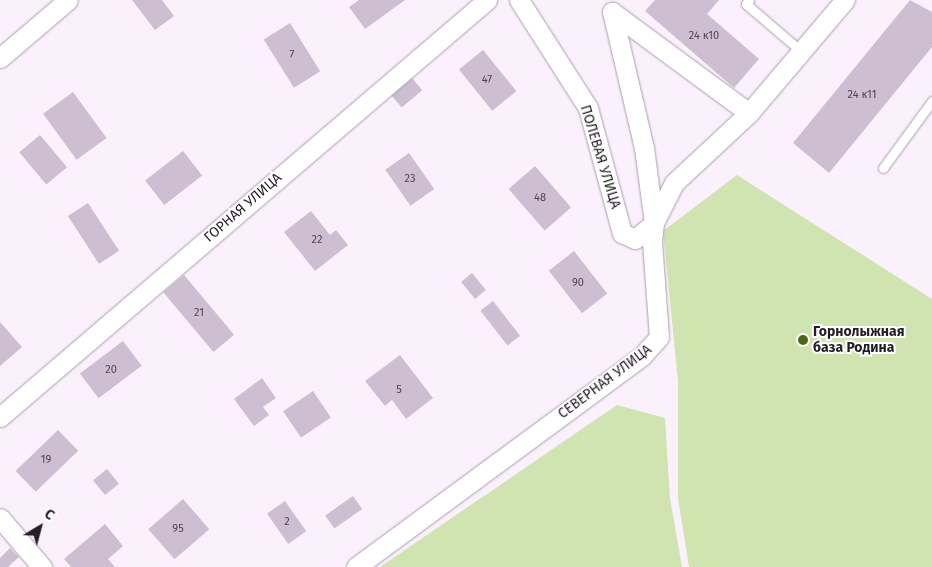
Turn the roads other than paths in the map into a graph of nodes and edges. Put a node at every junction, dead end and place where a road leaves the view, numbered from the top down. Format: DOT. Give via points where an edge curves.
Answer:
graph roads {
  1 [pos="68,0"];
  2 [pos="487,0"];
  3 [pos="518,0"];
  4 [pos="749,0"];
  5 [pos="840,2"];
  6 [pos="613,4"];
  7 [pos="803,53"];
  8 [pos="0,58"];
  9 [pos="932,101"];
  10 [pos="749,113"];
  11 [pos="882,168"];
  12 [pos="654,223"];
  13 [pos="0,417"];
  14 [pos="0,518"];
  15 [pos="42,567"];
  16 [pos="356,567"];
  1 -- 8 [label="street"];
  2 -- 13 [label="street, ГОРНАЯ УЛИЦА"];
  3 -- 12 [label="street, ПОЛЕВАЯ УЛИЦА" via="588,108 622,233 635,239"];
  4 -- 7 [label="lane" via="746,4"];
  5 -- 7 [label="street"];
  6 -- 10 [label="street"];
  6 -- 12 [label="street, СЕВЕРНАЯ УЛИЦА" via="644,148"];
  7 -- 10 [label="street"];
  9 -- 11 [label="lane"];
  10 -- 12 [label="street" via="674,183"];
  12 -- 16 [label="street, СЕВЕРНАЯ УЛИЦА" via="652,241 661,327 655,346"];
  14 -- 15 [label="street"];
}
